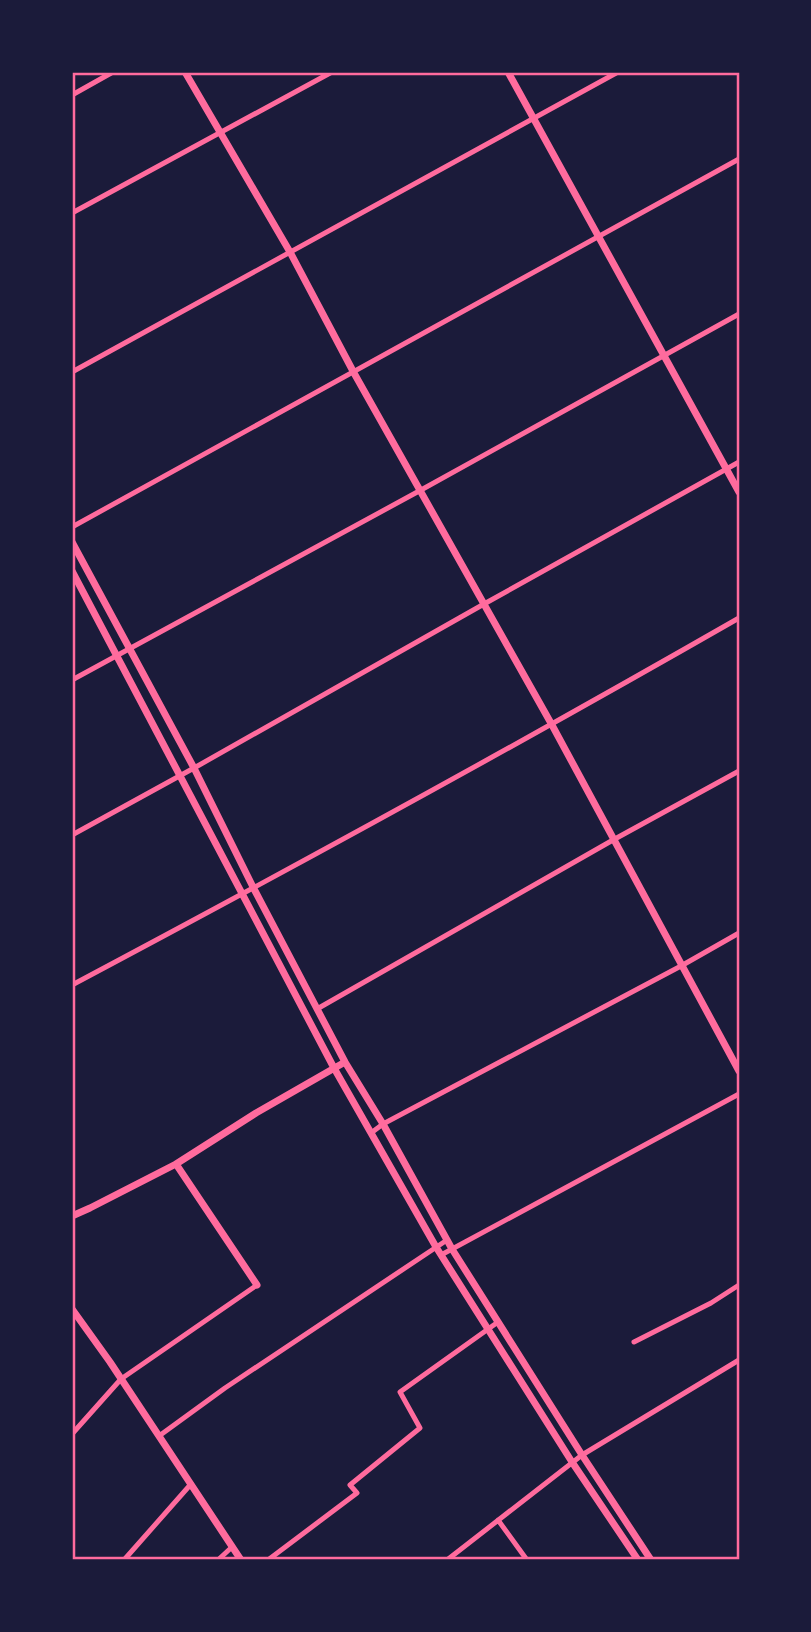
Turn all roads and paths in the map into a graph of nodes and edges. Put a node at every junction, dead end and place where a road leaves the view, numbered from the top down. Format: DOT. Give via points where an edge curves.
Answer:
graph roads {
  1 [pos="113,72"];
  2 [pos="184,72"];
  3 [pos="332,72"];
  4 [pos="508,72"];
  5 [pos="618,72"];
  6 [pos="72,94"];
  7 [pos="533,118"];
  8 [pos="220,132"];
  9 [pos="739,159"];
  10 [pos="72,213"];
  11 [pos="598,237"];
  12 [pos="290,252"];
  13 [pos="739,314"];
  14 [pos="664,355"];
  15 [pos="72,372"];
  16 [pos="354,373"];
  17 [pos="739,462"];
  18 [pos="726,469"];
  19 [pos="421,490"];
  20 [pos="739,492"];
  21 [pos="72,527"];
  22 [pos="72,542"];
  23 [pos="72,571"];
  24 [pos="484,604"];
  25 [pos="739,618"];
  26 [pos="130,649"];
  27 [pos="117,656"];
  28 [pos="72,680"];
  29 [pos="552,725"];
  30 [pos="194,768"];
  31 [pos="739,771"];
  32 [pos="180,776"];
  33 [pos="72,835"];
  34 [pos="613,840"];
  35 [pos="254,889"];
  36 [pos="242,895"];
  37 [pos="739,933"];
  38 [pos="681,966"];
  39 [pos="72,985"];
  40 [pos="317,1009"];
  41 [pos="345,1062"];
  42 [pos="334,1069"];
  43 [pos="739,1070"];
  44 [pos="739,1094"];
  45 [pos="383,1124"];
  46 [pos="371,1133"];
  47 [pos="176,1164"];
  48 [pos="72,1216"];
  49 [pos="447,1240"];
  50 [pos="436,1247"];
  51 [pos="452,1249"];
  52 [pos="441,1255"];
  53 [pos="257,1285"];
  54 [pos="739,1285"];
  55 [pos="72,1309"];
  56 [pos="498,1322"];
  57 [pos="488,1329"];
  58 [pos="634,1342"];
  59 [pos="739,1360"];
  60 [pos="121,1379"];
  61 [pos="72,1434"];
  62 [pos="159,1436"];
  63 [pos="582,1455"];
  64 [pos="572,1462"];
  65 [pos="191,1484"];
  66 [pos="498,1520"];
  67 [pos="232,1547"];
  68 [pos="124,1560"];
  69 [pos="218,1560"];
  70 [pos="241,1560"];
  71 [pos="268,1560"];
  72 [pos="447,1560"];
  73 [pos="527,1560"];
  74 [pos="638,1560"];
  75 [pos="651,1560"];
  1 -- 6 [label="lane"];
  2 -- 8 [label="street"];
  3 -- 8 [label="lane"];
  4 -- 7 [label="street"];
  5 -- 7 [label="lane"];
  7 -- 11 [label="street"];
  7 -- 12 [label="lane"];
  8 -- 10 [label="lane"];
  8 -- 12 [label="street"];
  9 -- 11 [label="lane"];
  11 -- 14 [label="street"];
  11 -- 16 [label="lane"];
  12 -- 15 [label="lane"];
  12 -- 16 [label="street"];
  13 -- 14 [label="lane"];
  14 -- 18 [label="street"];
  14 -- 19 [label="lane"];
  16 -- 19 [label="street"];
  16 -- 21 [label="lane"];
  17 -- 18 [label="lane"];
  18 -- 20 [label="street"];
  18 -- 24 [label="lane"];
  19 -- 24 [label="street"];
  19 -- 26 [label="lane"];
  22 -- 26 [label="street"];
  23 -- 27 [label="street"];
  24 -- 29 [label="street"];
  24 -- 30 [label="lane"];
  25 -- 29 [label="lane"];
  26 -- 27 [label="lane"];
  26 -- 30 [label="street"];
  27 -- 28 [label="lane"];
  27 -- 32 [label="street"];
  29 -- 34 [label="street"];
  29 -- 35 [label="lane"];
  30 -- 32 [label="lane"];
  30 -- 35 [label="street"];
  31 -- 34 [label="lane"];
  32 -- 33 [label="lane"];
  32 -- 36 [label="street"];
  34 -- 38 [label="street"];
  34 -- 40 [label="lane"];
  35 -- 36 [label="lane"];
  35 -- 40 [label="street"];
  36 -- 39 [label="lane"];
  36 -- 42 [label="street"];
  37 -- 38 [label="lane"];
  38 -- 43 [label="street"];
  38 -- 45 [label="lane"];
  40 -- 41 [label="street"];
  41 -- 42 [label="street"];
  41 -- 45 [label="street"];
  42 -- 46 [label="street"];
  42 -- 47 [label="street"];
  44 -- 51 [label="lane"];
  45 -- 46 [label="lane"];
  45 -- 49 [label="street"];
  46 -- 50 [label="street"];
  47 -- 48 [label="street"];
  47 -- 53 [label="street"];
  49 -- 50 [label="lane"];
  49 -- 51 [label="street"];
  50 -- 52 [label="street"];
  50 -- 62 [label="lane"];
  51 -- 52 [label="lane"];
  51 -- 56 [label="street"];
  52 -- 57 [label="street"];
  53 -- 60 [label="lane"];
  54 -- 58 [label="lane"];
  55 -- 60 [label="street"];
  56 -- 57 [label="lane"];
  56 -- 63 [label="street"];
  57 -- 64 [label="street"];
  57 -- 71 [label="lane" via="400,1392 420,1428 350,1485 357,1493"];
  59 -- 63 [label="lane"];
  60 -- 61 [label="lane"];
  60 -- 62 [label="street"];
  62 -- 65 [label="street"];
  63 -- 64 [label="lane"];
  63 -- 75 [label="street"];
  64 -- 66 [label="lane"];
  64 -- 74 [label="street"];
  65 -- 67 [label="street"];
  65 -- 68 [label="lane"];
  66 -- 72 [label="lane"];
  66 -- 73 [label="lane"];
  67 -- 69 [label="lane"];
  67 -- 70 [label="street"];
}
